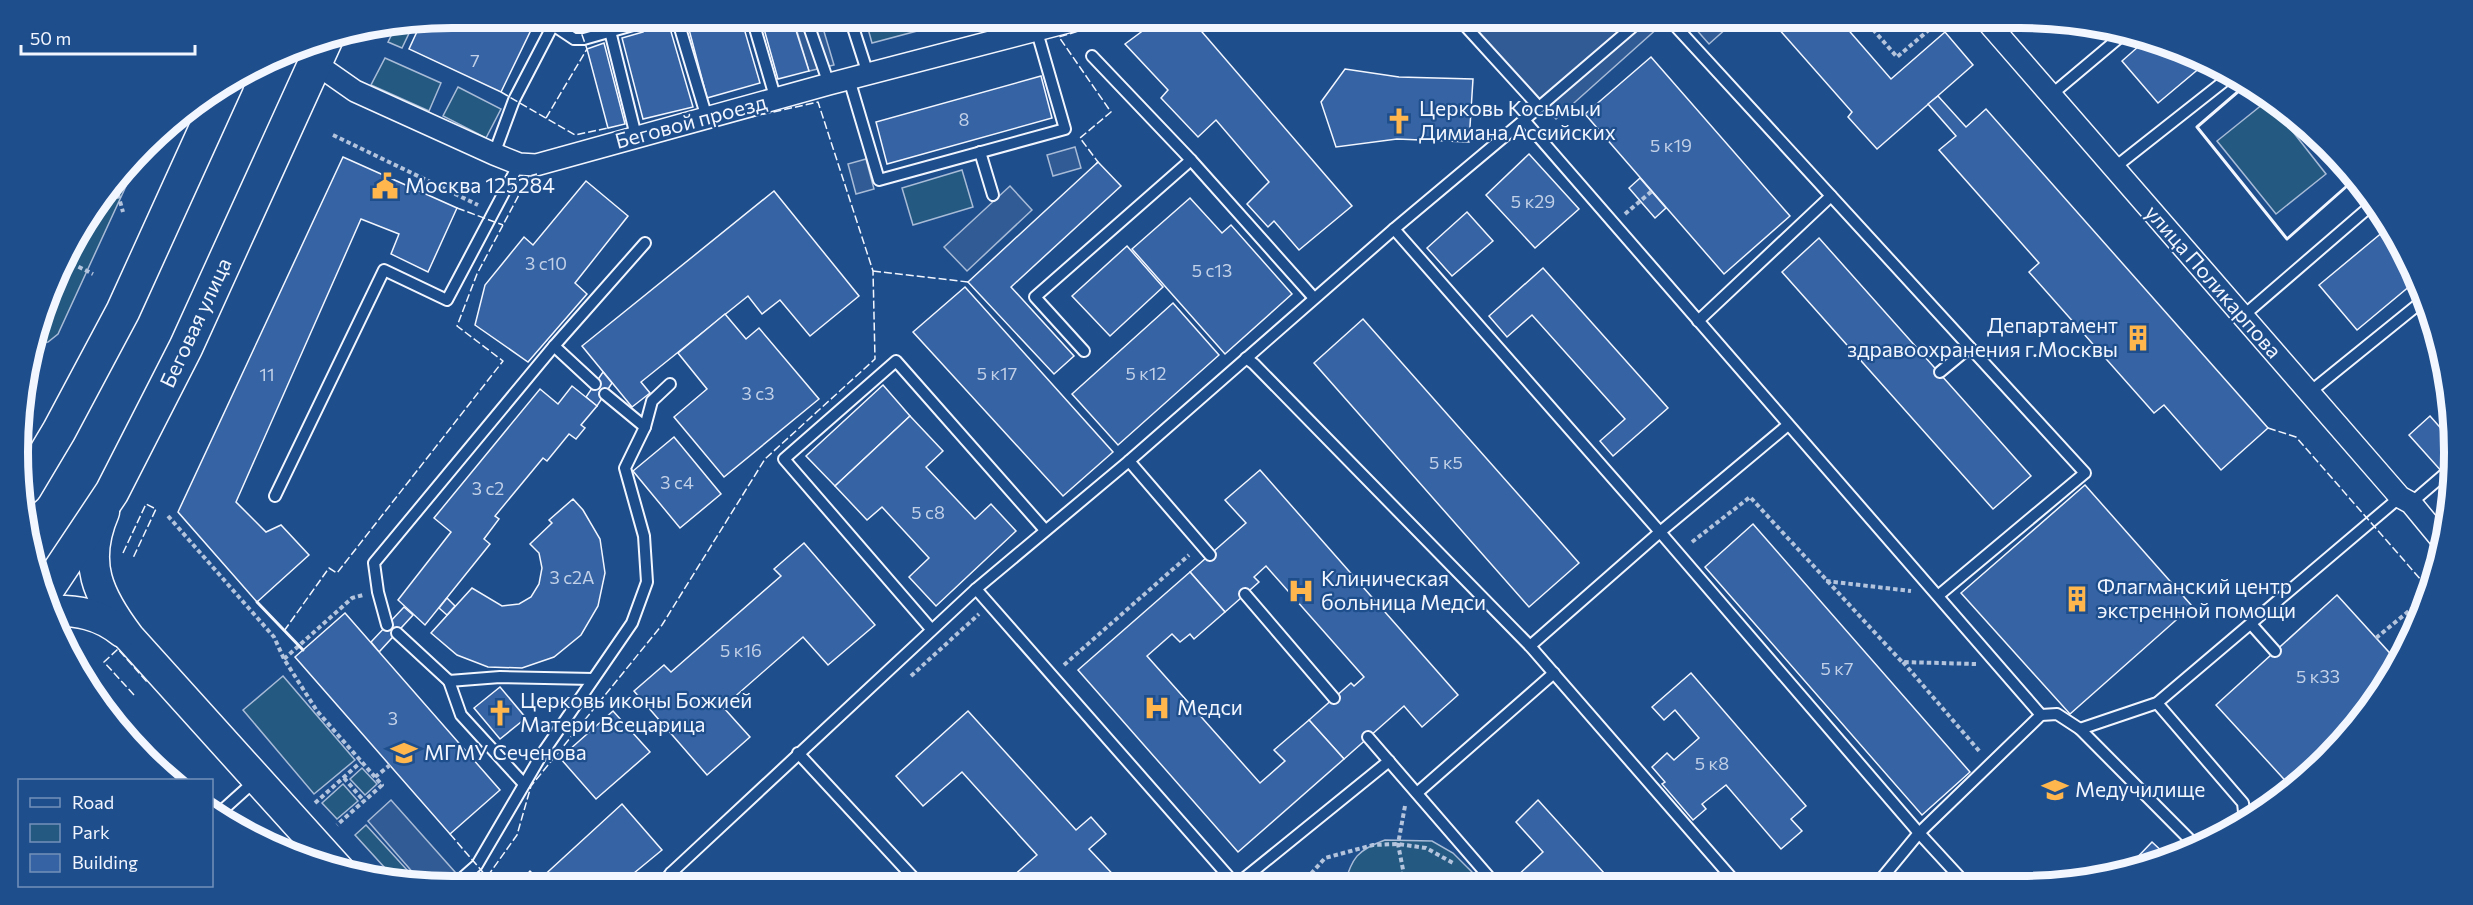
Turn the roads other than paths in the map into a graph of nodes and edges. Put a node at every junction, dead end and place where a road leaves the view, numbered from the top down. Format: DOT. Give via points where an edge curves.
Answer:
graph roads {
  1 [pos="551,28"];
  2 [pos="558,28"];
  3 [pos="622,28"];
  4 [pos="680,28"];
  5 [pos="755,28"];
  6 [pos="814,28"];
  7 [pos="850,28"];
  8 [pos="1026,28"];
  9 [pos="1037,28"];
  10 [pos="1467,28"];
  11 [pos="1631,28"];
  12 [pos="1677,28"];
  13 [pos="1993,28"];
  14 [pos="610,31"];
  15 [pos="2116,40"];
  16 [pos="321,51"];
  17 [pos="1092,57"];
  18 [pos="849,79"];
  19 [pos="2224,81"];
  20 [pos="2051,95"];
  21 [pos="220,98"];
  22 [pos="776,99"];
  23 [pos="1539,107"];
  24 [pos="707,118"];
  25 [pos="1524,120"];
  26 [pos="636,136"];
  27 [pos="980,152"];
  28 [pos="494,154"];
  29 [pos="1191,160"];
  30 [pos="527,164"];
  31 [pos="2114,168"];
  32 [pos="993,195"];
  33 [pos="1831,196"];
  34 [pos="2367,209"];
  35 [pos="1394,229"];
  36 [pos="645,243"];
  37 [pos="1314,298"];
  38 [pos="2418,305"];
  39 [pos="2243,316"];
  40 [pos="1698,321"];
  41 [pos="554,346"];
  42 [pos="1969,348"];
  43 [pos="1084,351"];
  44 [pos="1246,358"];
  45 [pos="1940,372"];
  46 [pos="595,384"];
  47 [pos="670,384"];
  48 [pos="2310,392"];
  49 [pos="605,394"];
  50 [pos="1788,425"];
  51 [pos="645,427"];
  52 [pos="1129,461"];
  53 [pos="2444,473"];
  54 [pos="29,481"];
  55 [pos="112,492"];
  56 [pos="275,496"];
  57 [pos="2405,500"];
  58 [pos="1664,529"];
  59 [pos="1045,530"];
  60 [pos="2436,534"];
  61 [pos="1210,555"];
  62 [pos="50,585"];
  63 [pos="976,589"];
  64 [pos="1245,594"];
  65 [pos="1939,595"];
  66 [pos="59,610"];
  67 [pos="2251,624"];
  68 [pos="387,625"];
  69 [pos="931,629"];
  70 [pos="397,633"];
  71 [pos="129,637"];
  72 [pos="1530,646"];
  73 [pos="2275,651"];
  74 [pos="1554,673"];
  75 [pos="593,679"];
  76 [pos="449,681"];
  77 [pos="1334,698"];
  78 [pos="2157,703"];
  79 [pos="2041,715"];
  80 [pos="2080,729"];
  81 [pos="1368,737"];
  82 [pos="798,753"];
  83 [pos="1389,761"];
  84 [pos="257,779"];
  85 [pos="524,784"];
  86 [pos="1417,793"];
  87 [pos="224,810"];
  88 [pos="2244,812"];
  89 [pos="1919,834"];
  90 [pos="2191,841"];
  91 [pos="328,858"];
  92 [pos="671,873"];
  93 [pos="464,876"];
  94 [pos="668,876"];
  95 [pos="674,876"];
  96 [pos="912,876"];
  97 [pos="1228,876"];
  98 [pos="1247,876"];
  99 [pos="1488,876"];
  100 [pos="1730,876"];
  101 [pos="1883,876"];
  102 [pos="1958,876"];
  1 -- 28 [label="lane" via="514,100"];
  2 -- 14 [label="lane" via="574,39"];
  3 -- 14 [label="lane"];
  4 -- 24 [label="lane"];
  5 -- 22 [label="lane"];
  6 -- 18 [label="lane"];
  7 -- 18 [label="lane"];
  8 -- 18 [label="street, Беговой проезд"];
  9 -- 27 [label="lane" via="1065,129"];
  10 -- 23 [label="lane"];
  11 -- 23 [label="lane"];
  12 -- 33 [label="lane"];
  13 -- 20 [label="street, улица Поликарпова"];
  14 -- 26 [label="lane"];
  15 -- 20 [label="lane"];
  16 -- 28 [label="street" via="355,91"];
  16 -- 55 [label="main road, Беговая улица" via="186,347"];
  17 -- 29 [label="lane"];
  18 -- 22 [label="street, Беговой проезд"];
  18 -- 27 [label="lane" via="879,180"];
  19 -- 31 [label="lane"];
  20 -- 31 [label="street, улица Поликарпова"];
  21 -- 54 [label="main road" via="123,311"];
  22 -- 24 [label="street, Беговой проезд"];
  23 -- 25 [label="lane"];
  24 -- 26 [label="street, Беговой проезд"];
  25 -- 35 [label="lane"];
  25 -- 40 [label="lane"];
  26 -- 30 [label="street, Беговой проезд"];
  27 -- 32 [label="lane"];
  28 -- 30 [label="street"];
  29 -- 37 [label="lane"];
  29 -- 43 [label="lane" via="1035,297"];
  30 -- 56 [label="lane" via="447,300 384,270"];
  31 -- 39 [label="street, улица Поликарпова"];
  33 -- 40 [label="lane"];
  33 -- 42 [label="lane"];
  34 -- 39 [label="lane"];
  35 -- 37 [label="lane"];
  35 -- 58 [label="lane"];
  36 -- 41 [label="lane"];
  37 -- 44 [label="lane"];
  38 -- 48 [label="lane"];
  39 -- 48 [label="street, улица Поликарпова"];
  40 -- 50 [label="lane"];
  41 -- 46 [label="lane"];
  41 -- 68 [label="lane" via="374,563"];
  42 -- 45 [label="lane"];
  42 -- 65 [label="lane" via="2085,473"];
  44 -- 52 [label="lane"];
  44 -- 72 [label="lane"];
  47 -- 51 [label="lane" via="652,401"];
  48 -- 57 [label="street, улица Поликарпова"];
  49 -- 51 [label="lane"];
  50 -- 58 [label="lane"];
  50 -- 65 [label="lane"];
  51 -- 75 [label="lane" via="625,468 644,536 647,582 632,623"];
  52 -- 59 [label="lane"];
  52 -- 61 [label="lane"];
  53 -- 57 [label="lane"];
  55 -- 62 [label="main road, Беговая улица"];
  55 -- 71 [label="street" via="98,526 94,566 109,610"];
  57 -- 60 [label="street, улица Поликарпова"];
  57 -- 67 [label="lane"];
  58 -- 72 [label="lane"];
  58 -- 89 [label="lane"];
  59 -- 63 [label="lane"];
  59 -- 69 [label="lane" via="896,361 784,459"];
  63 -- 69 [label="lane"];
  63 -- 97 [label="lane"];
  64 -- 77 [label="lane"];
  65 -- 79 [label="lane"];
  66 -- 71 [label="street" via="91,614 112,623"];
  67 -- 73 [label="lane"];
  67 -- 78 [label="lane"];
  69 -- 82 [label="lane"];
  70 -- 76 [label="lane"];
  71 -- 84 [label="street"];
  72 -- 74 [label="lane"];
  74 -- 86 [label="lane"];
  74 -- 100 [label="lane"];
  75 -- 76 [label="lane" via="500,677"];
  75 -- 85 [label="lane"];
  76 -- 85 [label="lane" via="461,715"];
  78 -- 80 [label="lane"];
  78 -- 88 [label="lane" via="2243,803"];
  79 -- 80 [label="lane" via="2057,714"];
  79 -- 89 [label="lane"];
  80 -- 90 [label="lane"];
  81 -- 83 [label="lane"];
  82 -- 92 [label="lane"];
  82 -- 96 [label="lane"];
  83 -- 86 [label="lane"];
  83 -- 98 [label="lane"];
  84 -- 87 [label="lane"];
  84 -- 91 [label="street"];
  85 -- 93 [label="lane" via="477,865"];
  86 -- 99 [label="lane"];
  89 -- 101 [label="lane"];
  89 -- 102 [label="lane"];
  92 -- 94 [label="lane"];
  92 -- 95 [label="lane"];
}
